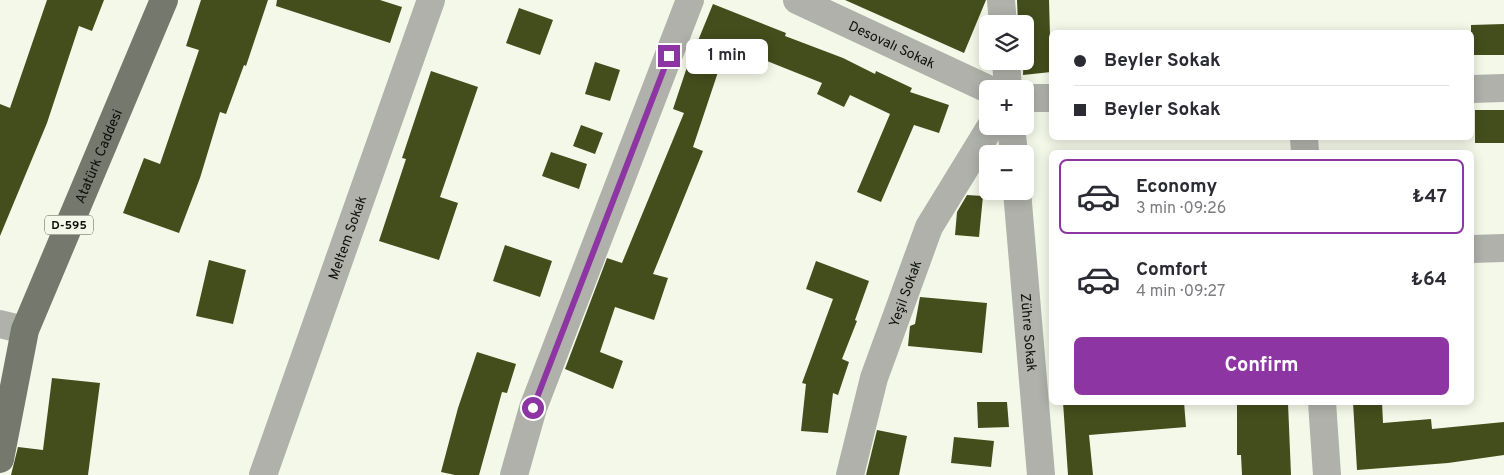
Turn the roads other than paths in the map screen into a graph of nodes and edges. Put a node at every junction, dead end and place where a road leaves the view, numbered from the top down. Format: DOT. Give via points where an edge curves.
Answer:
graph roads {
  1 [pos="164,0"];
  2 [pos="431,0"];
  3 [pos="690,0"];
  4 [pos="797,0"];
  5 [pos="1001,0"];
  6 [pos="1002,15"];
  7 [pos="979,85"];
  8 [pos="1504,88"];
  9 [pos="1474,89"];
  10 [pos="1034,98"];
  11 [pos="1049,98"];
  12 [pos="986,135"];
  13 [pos="1018,200"];
  14 [pos="1504,248"];
  15 [pos="1474,249"];
  16 [pos="12,327"];
  17 [pos="1322,405"];
  18 [pos="0,459"];
  19 [pos="263,475"];
  20 [pos="514,475"];
  21 [pos="850,475"];
  22 [pos="1041,475"];
  23 [pos="1326,475"];
  1 -- 16 [label="main road, Atatürk Caddesi / D-595"];
  2 -- 19 [label="street, Meltem Sokak"];
  3 -- 20 [label="street" via="533,408"];
  4 -- 7 [label="street, Desovalı Sokak"];
  5 -- 6 [label="street"];
  8 -- 9 [label="street"];
  10 -- 11 [label="street"];
  12 -- 21 [label="street, Yeşil Sokak" via="929,227 874,378"];
  13 -- 22 [label="street, Zühre Sokak"];
  14 -- 15 [label="street"];
  16 -- 18 [label="main road, Atatürk Caddesi / D-595"];
  17 -- 23 [label="street"];
}
